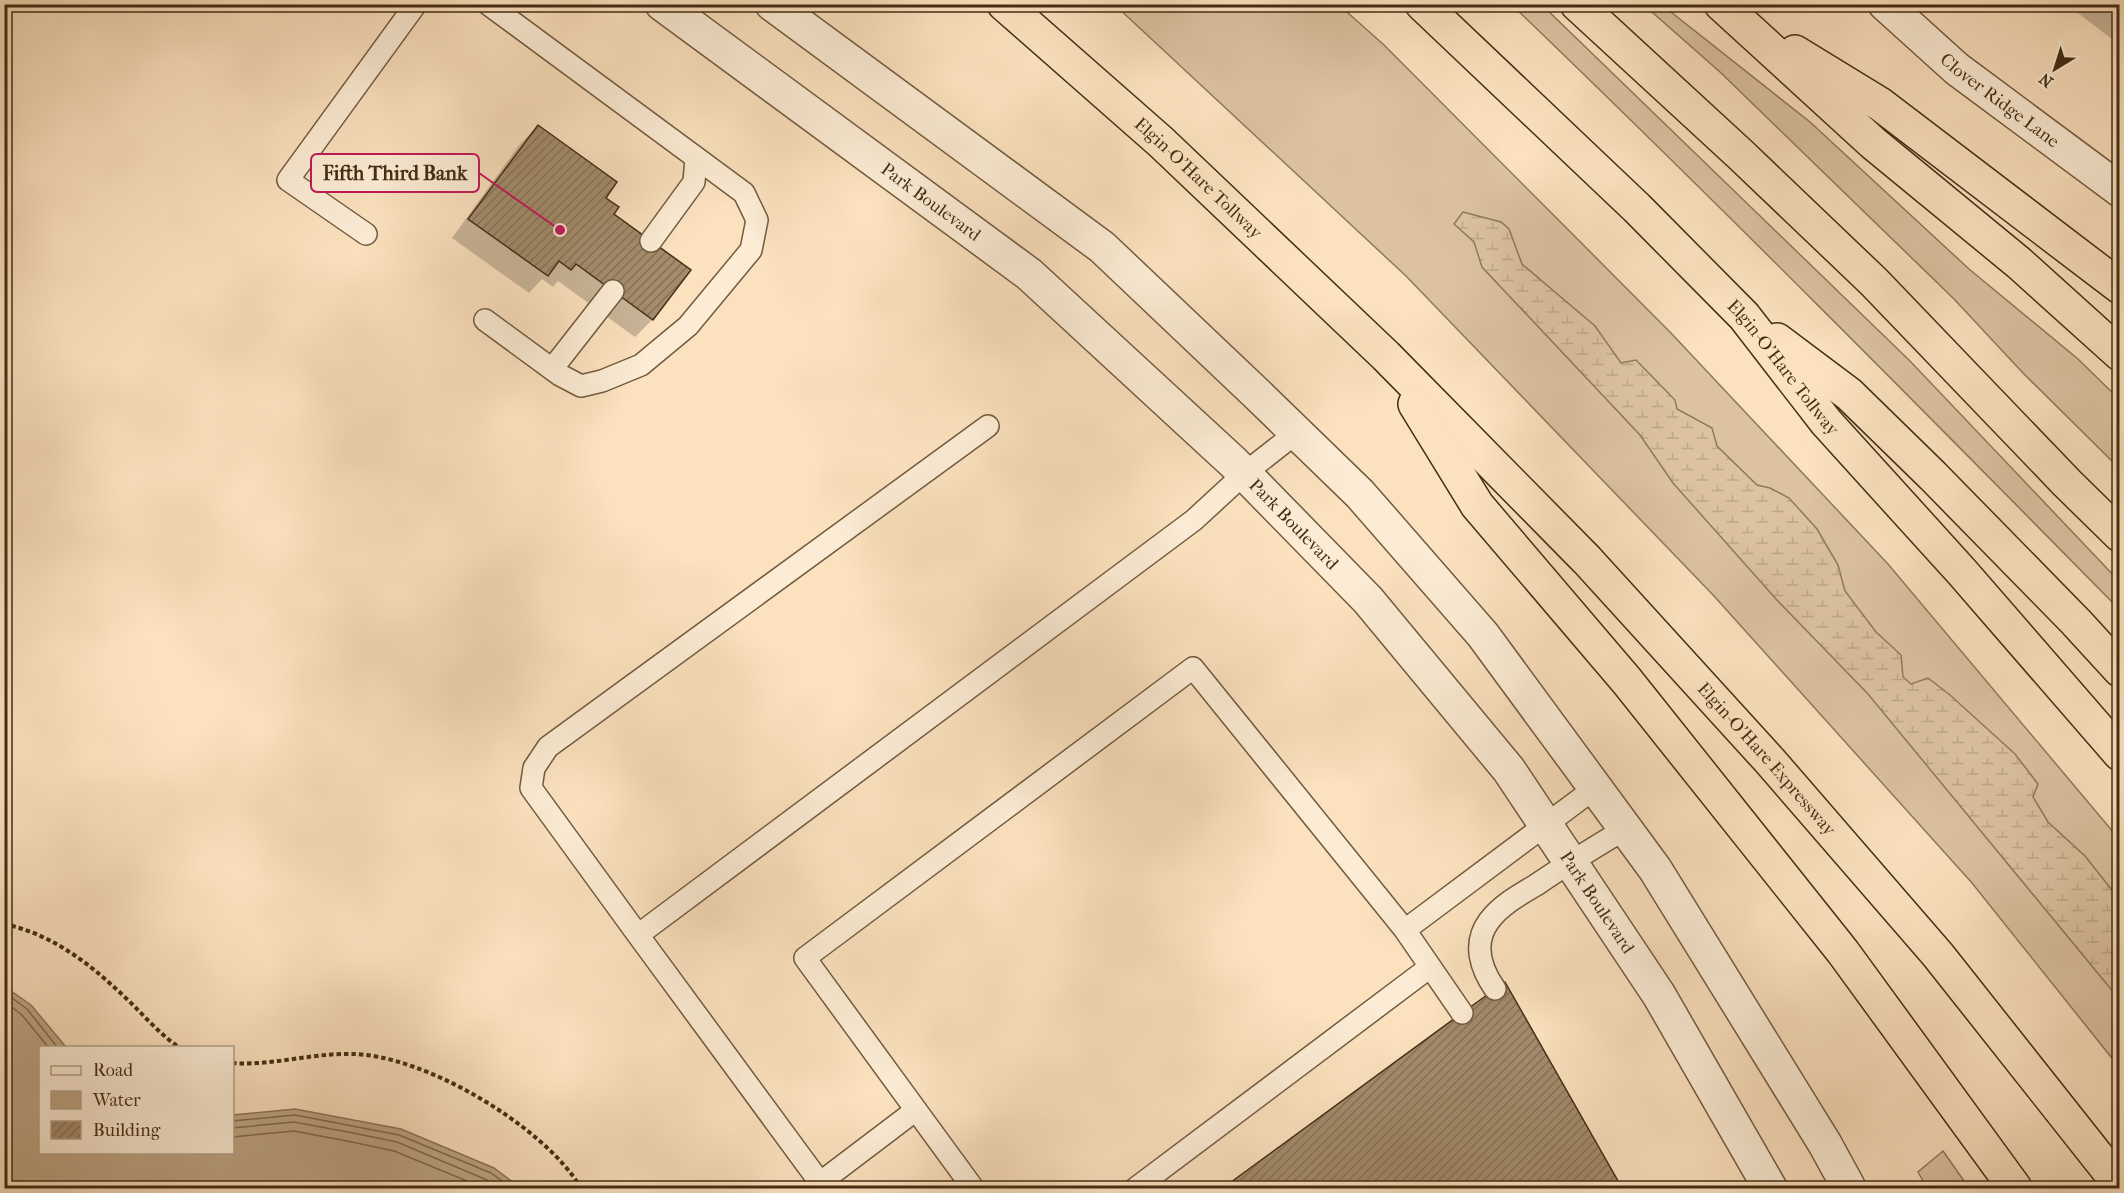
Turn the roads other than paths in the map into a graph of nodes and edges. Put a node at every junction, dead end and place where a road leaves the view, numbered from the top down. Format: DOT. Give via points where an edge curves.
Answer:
graph roads {
  1 [pos="416,4"];
  2 [pos="488,4"];
  3 [pos="662,4"];
  4 [pos="772,4"];
  5 [pos="1004,4"];
  6 [pos="1422,4"];
  7 [pos="1577,4"];
  8 [pos="1885,4"];
  9 [pos="1728,10"];
  10 [pos="696,158"];
  11 [pos="2120,190"];
  12 [pos="366,234"];
  13 [pos="651,241"];
  14 [pos="2120,286"];
  15 [pos="613,291"];
  16 [pos="1744,316"];
  17 [pos="485,320"];
  18 [pos="2120,354"];
  19 [pos="1386,356"];
  20 [pos="552,369"];
  21 [pos="988,426"];
  22 [pos="1296,433"];
  23 [pos="1245,473"];
  24 [pos="2120,535"];
  25 [pos="2120,669"];
  26 [pos="2120,754"];
  27 [pos="1595,788"];
  28 [pos="1546,826"];
  29 [pos="1625,829"];
  30 [pos="1570,861"];
  31 [pos="1404,930"];
  32 [pos="638,935"];
  33 [pos="1430,967"];
  34 [pos="1495,989"];
  35 [pos="1462,1013"];
  36 [pos="916,1110"];
  37 [pos="2120,1185"];
  38 [pos="819,1187"];
  39 [pos="973,1188"];
  40 [pos="1136,1188"];
  41 [pos="1770,1188"];
  42 [pos="1849,1188"];
  43 [pos="2015,1188"];
  1 -- 12 [label="lane" via="288,180"];
  2 -- 10 [label="lane"];
  3 -- 23 [label="street, Park Boulevard" via="1029,274"];
  4 -- 22 [label="street" via="1102,247"];
  5 -- 19 [label="highway, Elgin-O'Hare Tollway" via="1161,142"];
  6 -- 16 [label="highway, Elgin-O'Hare Tollway" via="1637,208"];
  7 -- 24 [label="highway" via="1874,282"];
  8 -- 11 [label="street, Clover Ridge Lane" via="1957,69"];
  9 -- 14 [label="highway" via="1880,104"];
  9 -- 18 [label="highway" via="1874,143 2019,263"];
  10 -- 13 [label="lane" via="694,182"];
  10 -- 20 [label="lane" via="744,193 757,220 751,250 688,326 641,365 581,386"];
  15 -- 20 [label="lane"];
  16 -- 25 [label="highway" via="1849,394"];
  16 -- 26 [label="highway, Elgin-O'Hare Tollway" via="1826,422"];
  17 -- 20 [label="lane"];
  19 -- 37 [label="highway, Elgin-O'Hare Expressway" via="1587,560 1762,752 1938,955"];
  19 -- 43 [label="highway" via="1477,505 1627,681 1843,952"];
  21 -- 32 [label="lane" via="548,747 534,768 531,788"];
  22 -- 23 [label="lane"];
  22 -- 27 [label="street" via="1360,494 1483,635"];
  23 -- 28 [label="street, Park Boulevard" via="1368,600 1509,770"];
  23 -- 32 [label="lane" via="1194,520"];
  27 -- 28 [label="lane"];
  27 -- 29 [label="street"];
  28 -- 30 [label="street, Park Boulevard"];
  28 -- 31 [label="lane"];
  29 -- 30 [label="lane"];
  29 -- 42 [label="street" via="1655,869"];
  30 -- 34 [label="lane" via="1503,907 1488,923 1480,959"];
  30 -- 41 [label="street, Park Boulevard" via="1659,995"];
  31 -- 33 [label="lane"];
  31 -- 36 [label="lane" via="1192,669 805,958"];
  32 -- 38 [label="lane"];
  33 -- 35 [label="lane"];
  33 -- 40 [label="lane"];
  36 -- 38 [label="lane"];
  36 -- 39 [label="lane"];
}
